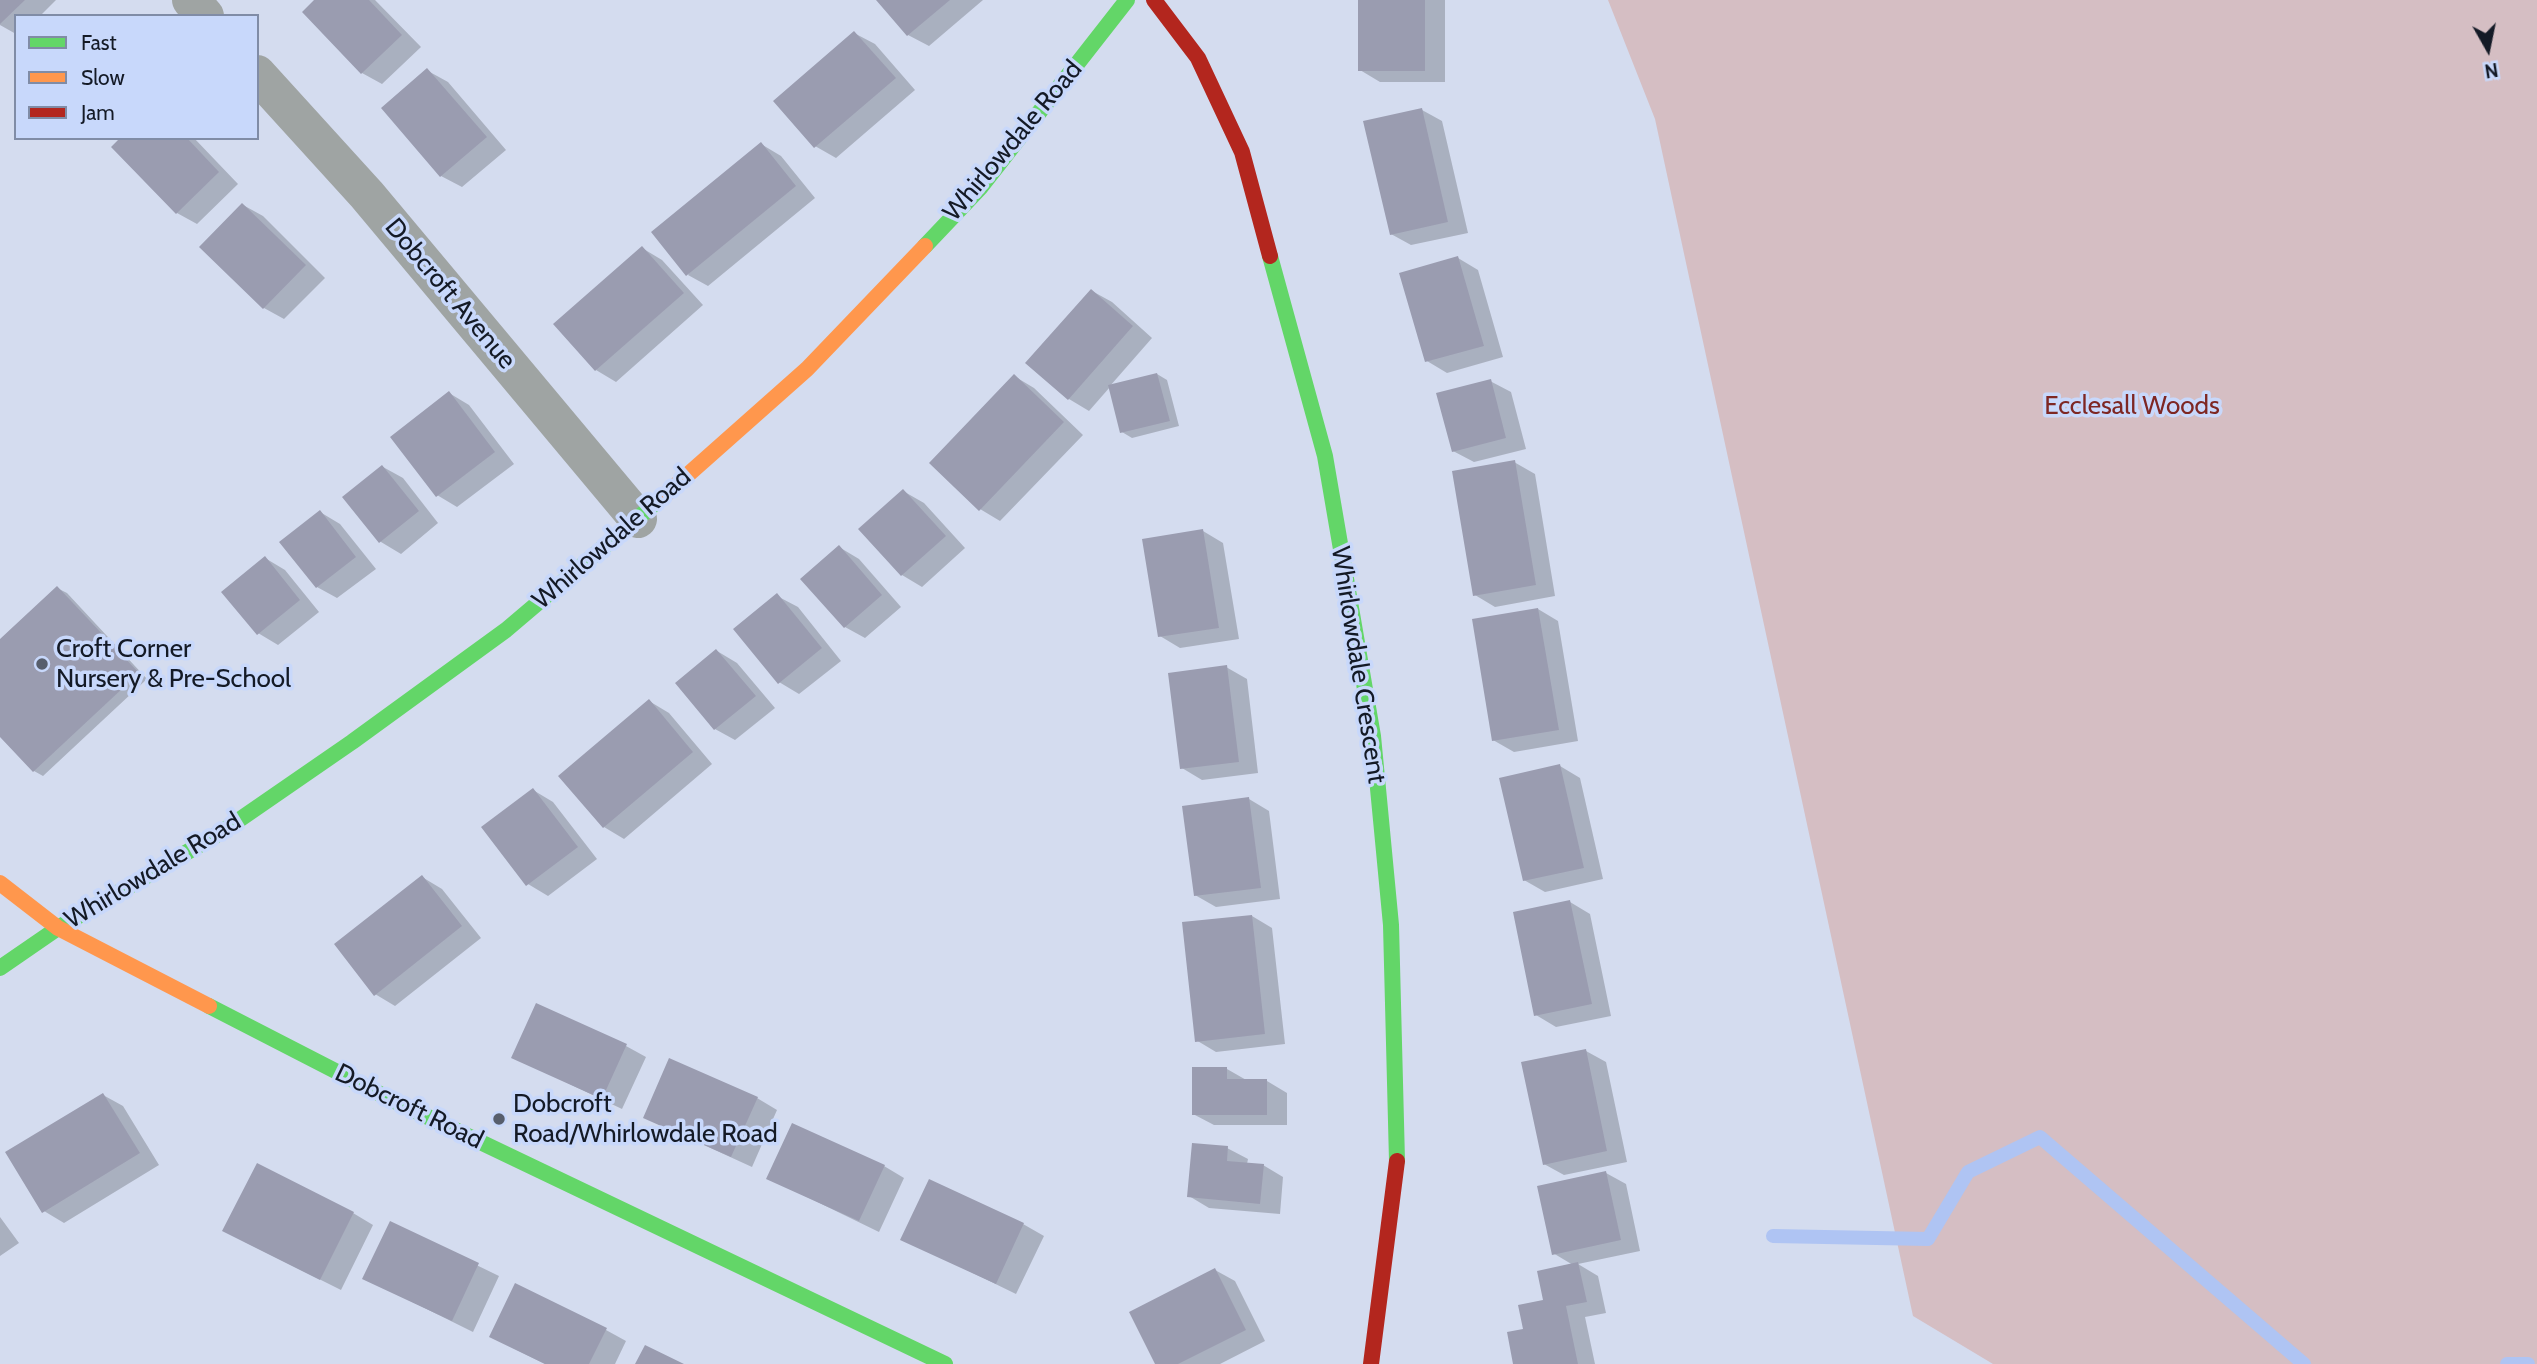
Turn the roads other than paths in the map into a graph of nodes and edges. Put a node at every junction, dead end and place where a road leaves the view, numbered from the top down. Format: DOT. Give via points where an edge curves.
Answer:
graph roads {
  1 [pos="191,0"];
  2 [pos="1127,0"];
  3 [pos="1154,0"];
  4 [pos="203,14"];
  5 [pos="259,76"];
  6 [pos="638,519"];
  7 [pos="0,883"];
  8 [pos="58,928"];
  9 [pos="0,968"];
  10 [pos="945,1364"];
  11 [pos="1371,1364"];
  1 -- 4 [label="street"];
  2 -- 6 [label="street, Whirlowdale Road" via="980,188 807,369"];
  3 -- 11 [label="street, Whirlowdale Crescent" via="1198,58 1242,152 1325,456 1373,736 1391,925 1397,1163"];
  5 -- 6 [label="street, Dobcroft Avenue" via="367,195"];
  6 -- 8 [label="street, Whirlowdale Road" via="506,630 352,742 223,831"];
  7 -- 8 [label="street, Dobcroft Road"];
  8 -- 9 [label="street, Whirlowdale Road"];
  8 -- 10 [label="street, Dobcroft Road" via="384,1096"];
}
